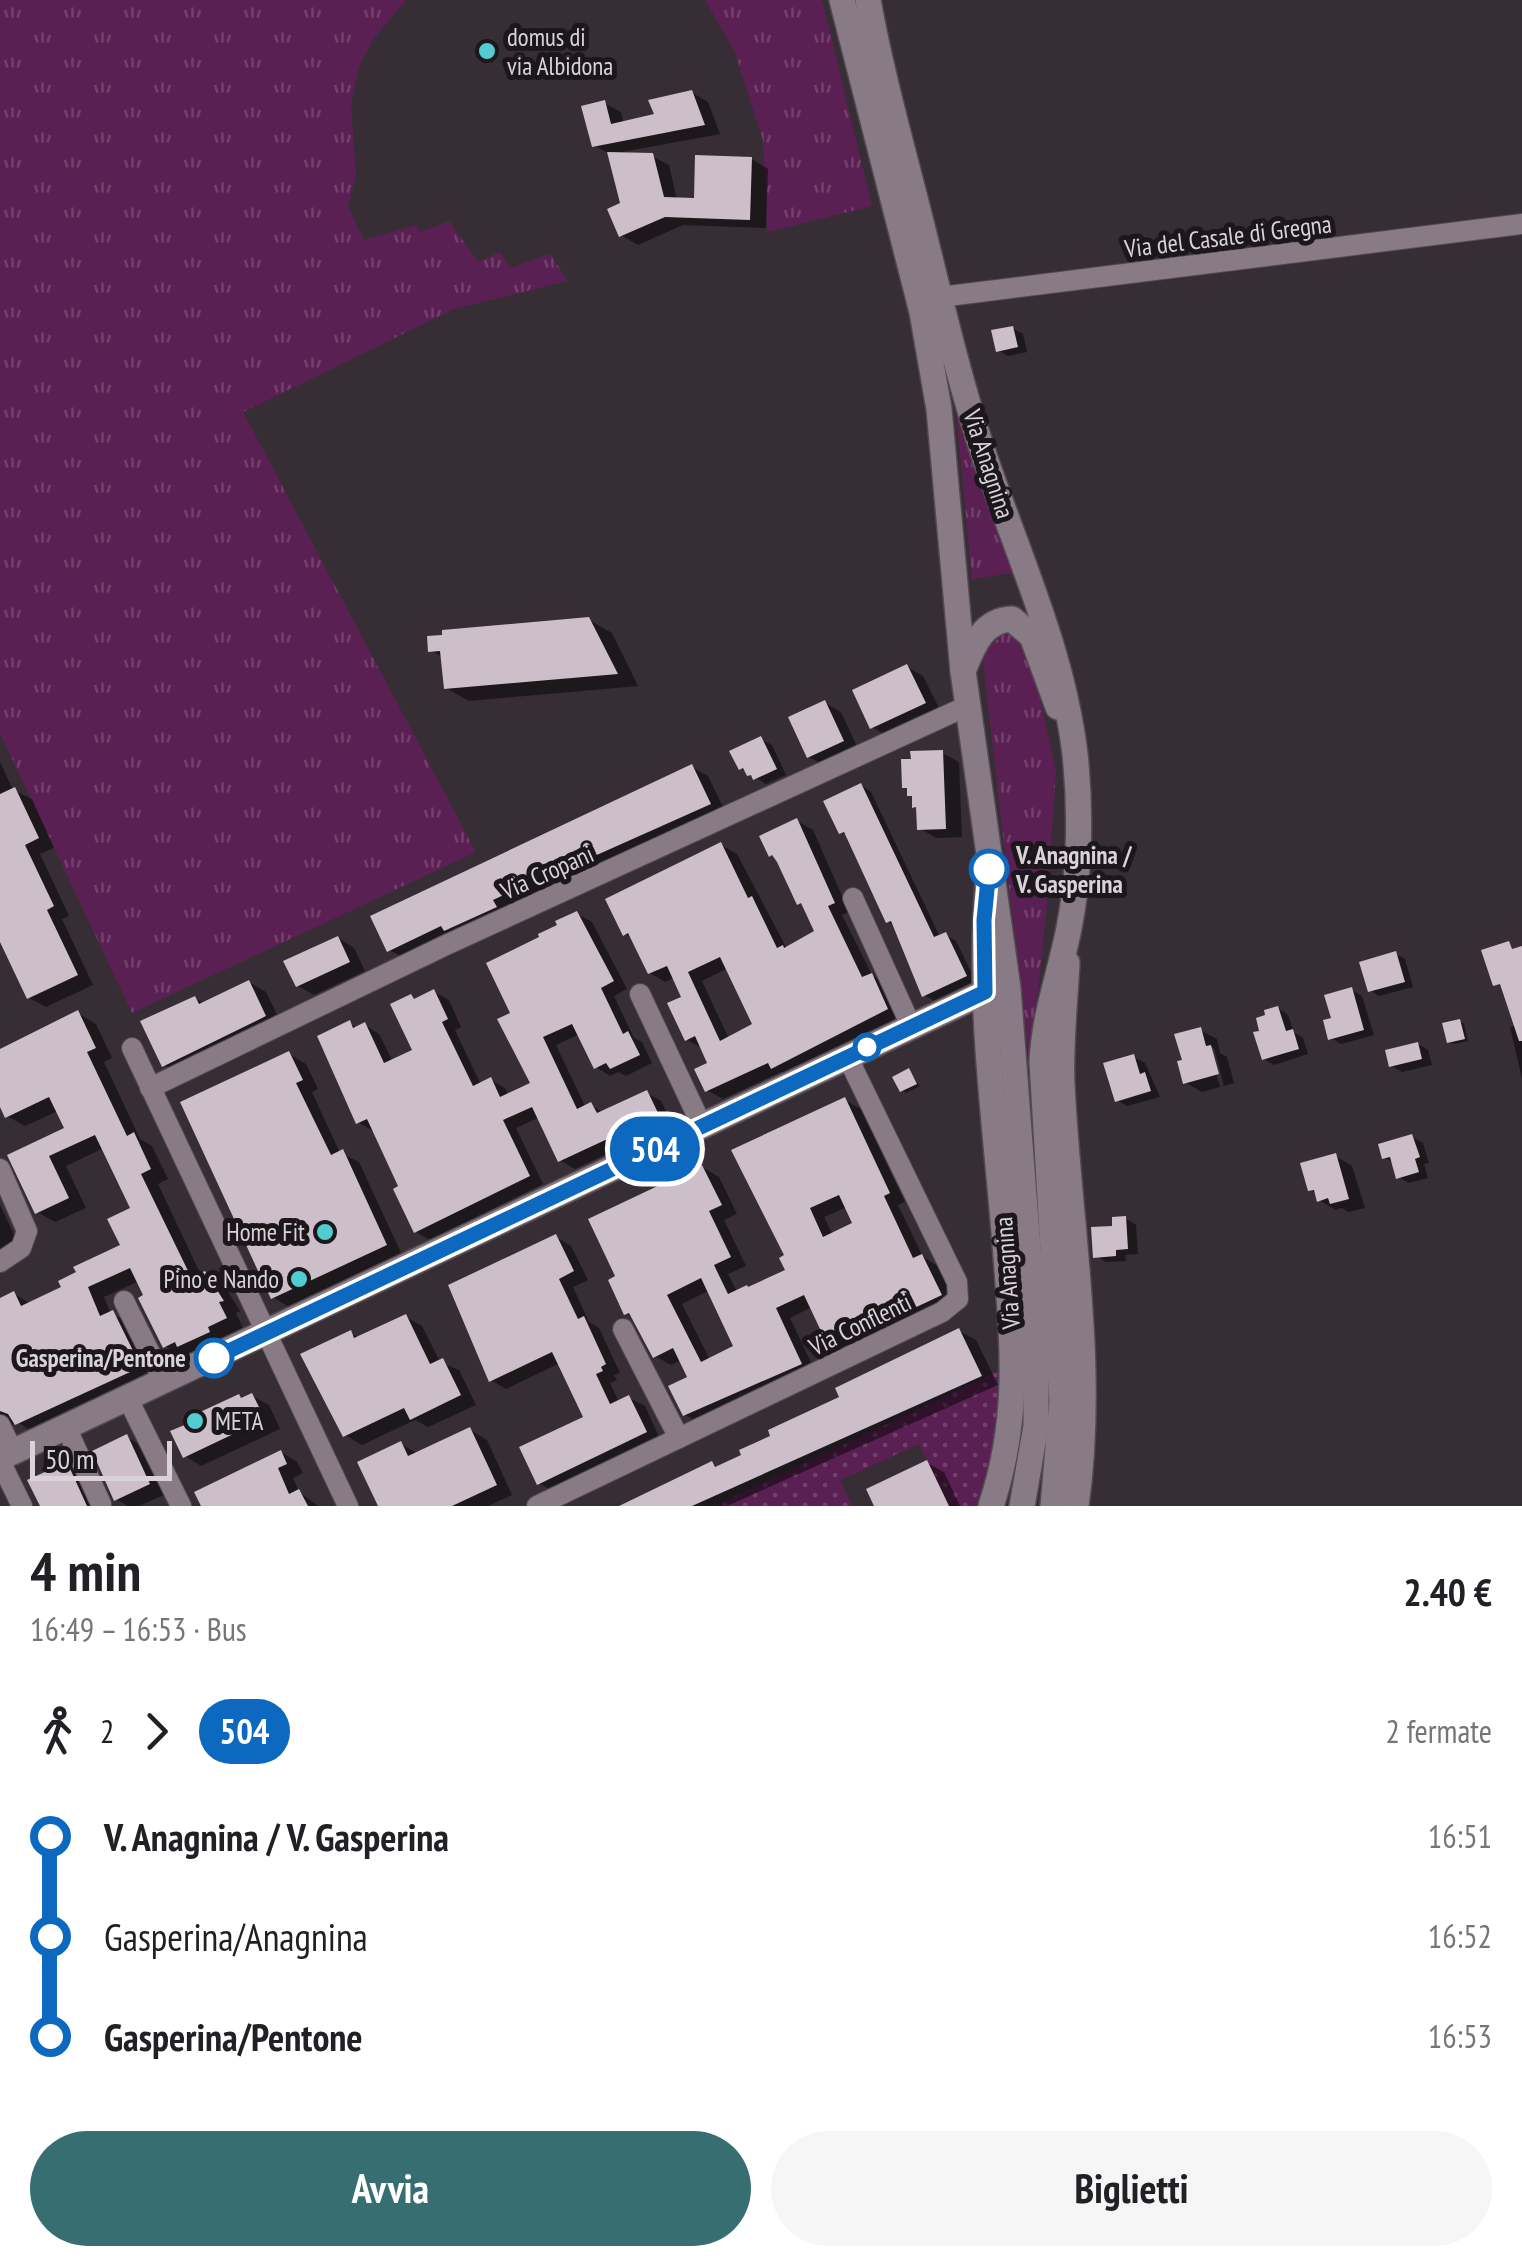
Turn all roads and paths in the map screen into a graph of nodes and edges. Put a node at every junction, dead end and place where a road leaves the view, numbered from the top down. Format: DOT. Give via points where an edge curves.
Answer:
graph roads {
  1 [pos="842,0"];
  2 [pos="868,0"];
  3 [pos="1522,224"];
  4 [pos="940,297"];
  5 [pos="963,671"];
  6 [pos="967,706"];
  7 [pos="1075,754"];
  8 [pos="990,859"];
  9 [pos="853,898"];
  10 [pos="1069,929"];
  11 [pos="985,992"];
  12 [pos="640,994"];
  13 [pos="911,1026"];
  14 [pos="132,1048"];
  15 [pos="847,1056"];
  16 [pos="150,1088"];
  17 [pos="702,1126"];
  18 [pos="0,1169"];
  19 [pos="0,1262"];
  20 [pos="124,1301"];
  21 [pos="623,1328"];
  22 [pos="266,1335"];
  23 [pos="164,1381"];
  24 [pos="127,1398"];
  25 [pos="0,1425"];
  26 [pos="66,1426"];
  27 [pos="679,1438"];
  28 [pos="4,1457"];
  29 [pos="101,1504"];
  30 [pos="22,1506"];
  31 [pos="181,1506"];
  32 [pos="348,1506"];
  33 [pos="537,1506"];
  34 [pos="991,1506"];
  35 [pos="1022,1506"];
  36 [pos="1053,1506"];
  37 [pos="1076,1506"];
  1 -- 5 [label="main road, Via Anagnina" via="935,377"];
  2 -- 4 [label="main road, Via Anagnina"];
  3 -- 4 [label="street, Via del Casale di Gregna"];
  4 -- 7 [label="main road, Via Anagnina" via="982,446 1042,610"];
  5 -- 6 [label="main road, Via Anagnina"];
  5 -- 7 [label="main road" via="986,628 1000,620 1018,622 1032,636"];
  6 -- 8 [label="main road, Via Anagnina"];
  6 -- 16 [label="street, Via Cropani"];
  7 -- 10 [label="main road, Via Anagnina" via="1077,847"];
  8 -- 11 [label="main road, Via Anagnina"];
  8 -- 35 [label="main road, Via Anagnina" via="1008,988 1037,1368 1036,1426"];
  9 -- 13 [label="street"];
  10 -- 36 [label="main road, Via Anagnina" via="1050,997 1042,1062 1061,1362"];
  10 -- 37 [label="main road, Via Anagnina" via="1062,1084 1085,1383"];
  11 -- 13 [label="main road"];
  11 -- 34 [label="main road, Via Anagnina" via="1013,1372 1009,1442"];
  12 -- 17 [label="street"];
  13 -- 15 [label="main road"];
  14 -- 16 [label="street"];
  15 -- 17 [label="main road"];
  15 -- 27 [label="street, Via Conflenti" via="958,1282 958,1299"];
  16 -- 22 [label="street"];
  17 -- 22 [label="main road"];
  18 -- 19 [label="street" via="27,1231 21,1248"];
  20 -- 23 [label="street"];
  21 -- 27 [label="street"];
  22 -- 23 [label="main road"];
  22 -- 32 [label="street"];
  23 -- 24 [label="main road"];
  24 -- 26 [label="main road"];
  24 -- 31 [label="street"];
  25 -- 28 [label="street"];
  26 -- 28 [label="main road"];
  26 -- 29 [label="street"];
  27 -- 33 [label="street, Via Conflenti"];
  28 -- 30 [label="street"];
}
